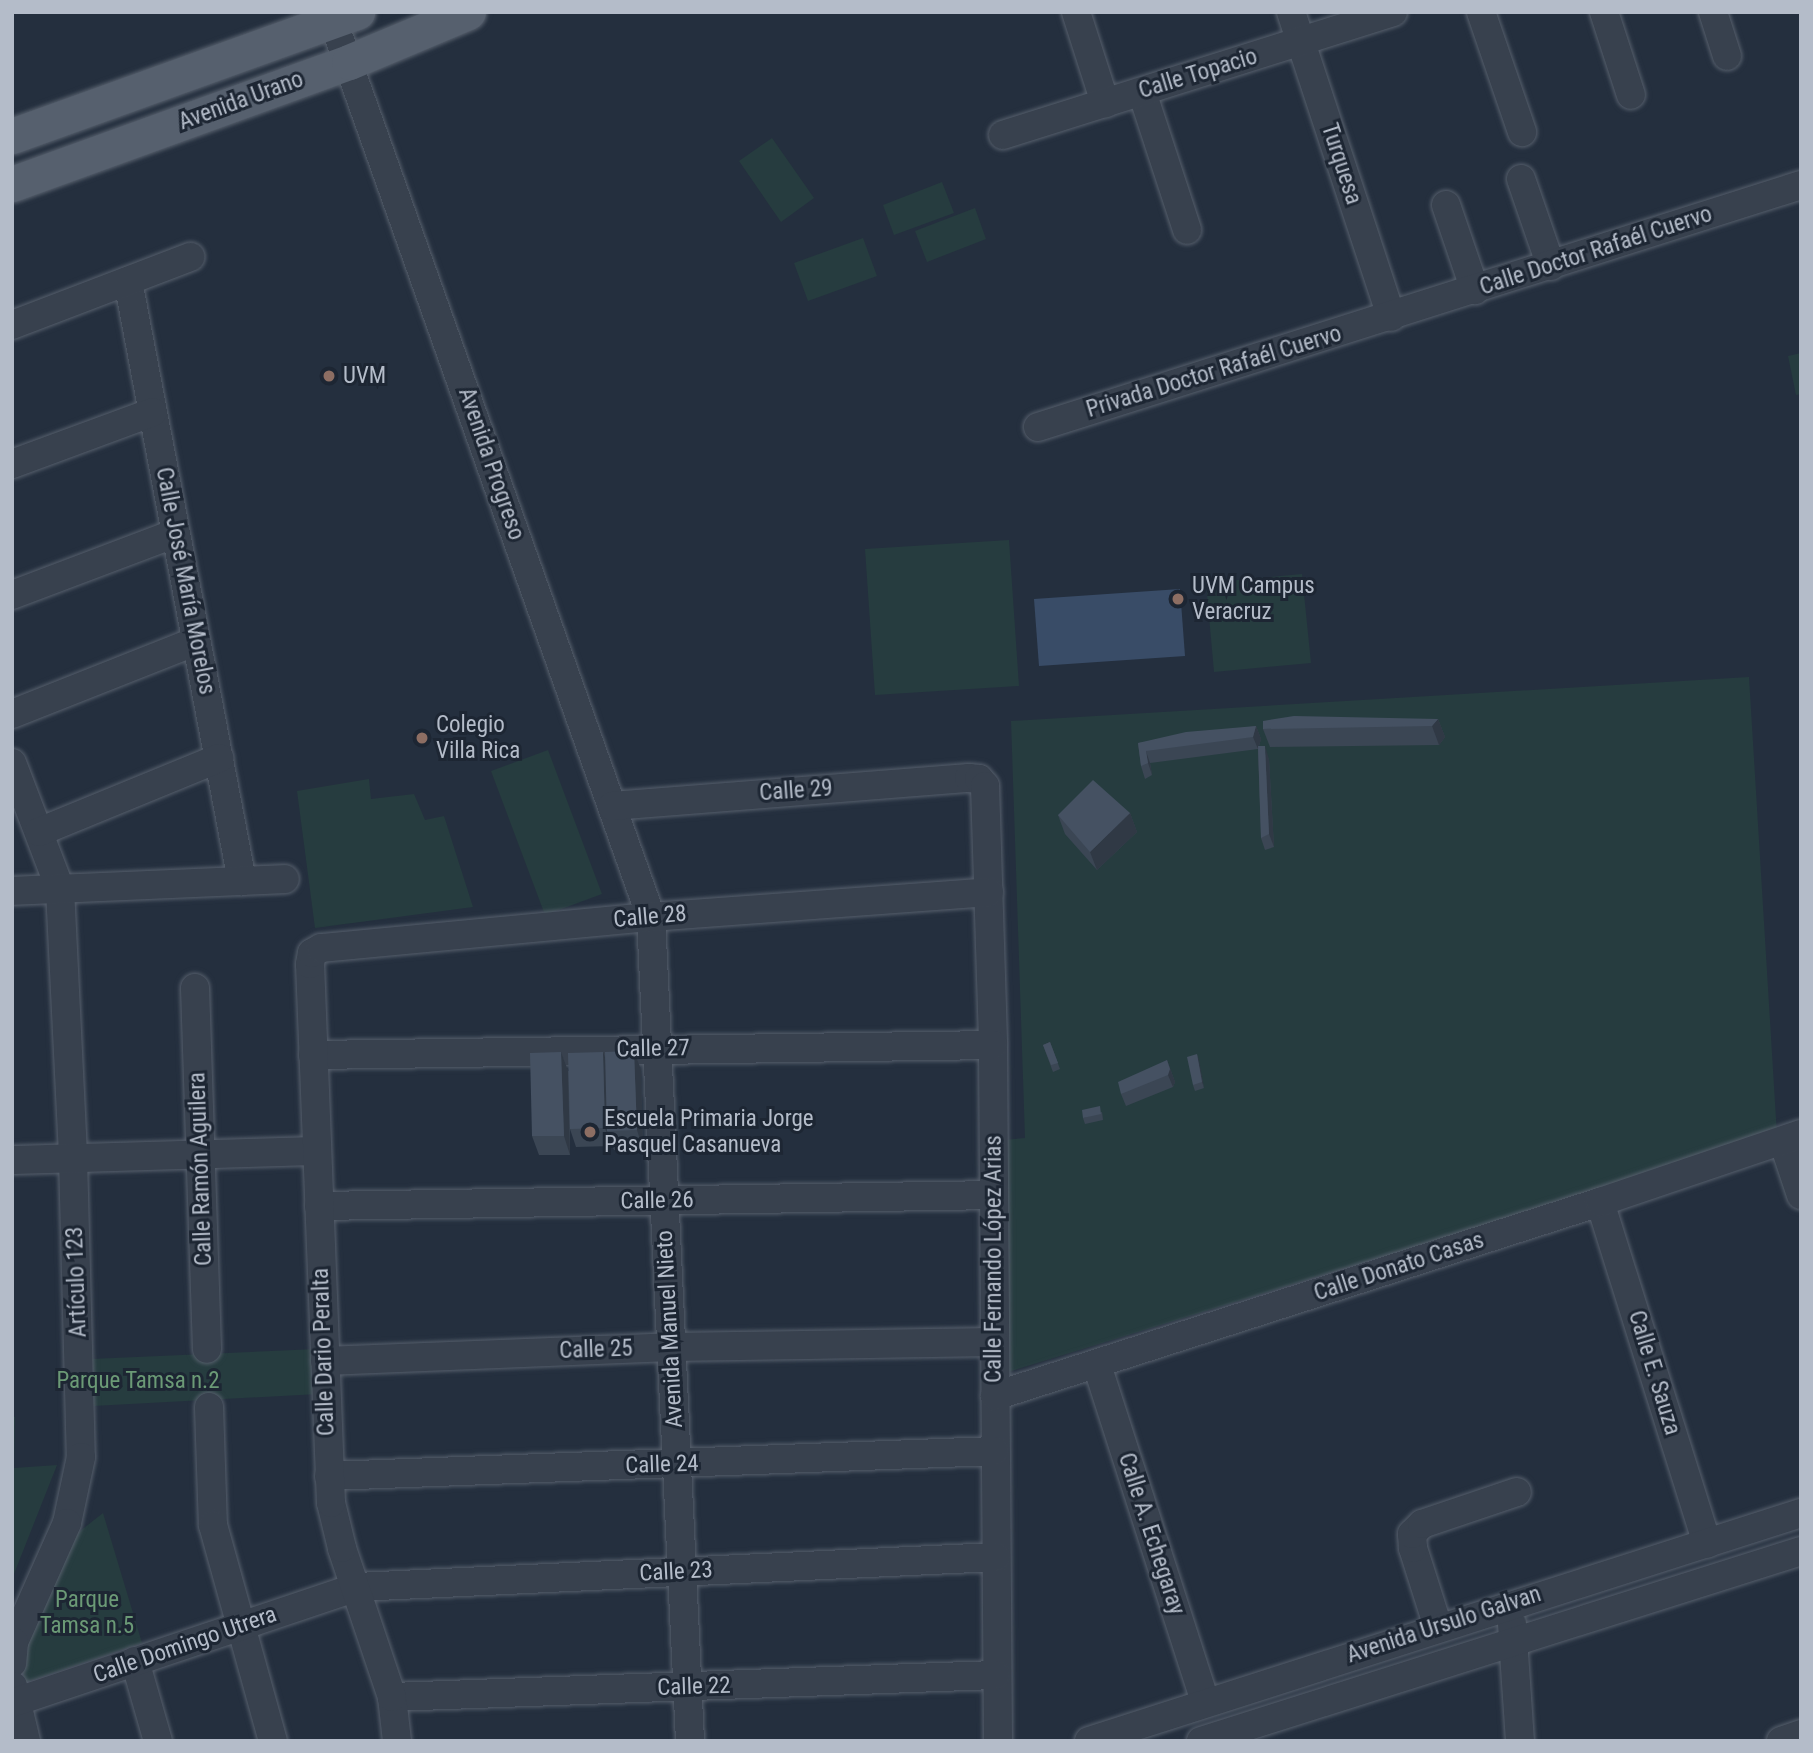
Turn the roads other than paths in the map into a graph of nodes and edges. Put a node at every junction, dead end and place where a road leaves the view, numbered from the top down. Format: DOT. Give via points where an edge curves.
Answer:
graph roads {
  1 [pos="468,12"];
  2 [pos="1076,12"];
  3 [pos="1092,12"];
  4 [pos="1291,12"];
  5 [pos="1393,12"];
  6 [pos="1481,12"];
  7 [pos="1604,12"];
  8 [pos="1713,12"];
  9 [pos="340,16"];
  10 [pos="1301,42"];
  11 [pos="1727,56"];
  12 [pos="349,62"];
  13 [pos="1631,95"];
  14 [pos="1122,98"];
  15 [pos="1522,132"];
  16 [pos="1003,135"];
  17 [pos="12,136"];
  18 [pos="1521,179"];
  19 [pos="12,184"];
  20 [pos="1801,185"];
  21 [pos="1446,205"];
  22 [pos="1187,230"];
  23 [pos="190,257"];
  24 [pos="1551,265"];
  25 [pos="128,281"];
  26 [pos="1475,290"];
  27 [pos="1391,317"];
  28 [pos="12,325"];
  29 [pos="153,412"];
  30 [pos="1038,427"];
  31 [pos="12,464"];
  32 [pos="176,533"];
  33 [pos="12,595"];
  34 [pos="196,641"];
  35 [pos="12,715"];
  36 [pos="219,758"];
  37 [pos="12,763"];
  38 [pos="979,779"];
  39 [pos="612,806"];
  40 [pos="38,832"];
  41 [pos="285,879"];
  42 [pos="242,881"];
  43 [pos="60,889"];
  44 [pos="12,891"];
  45 [pos="989,892"];
  46 [pos="651,917"];
  47 [pos="312,953"];
  48 [pos="195,988"];
  49 [pos="993,1045"];
  50 [pos="657,1049"];
  51 [pos="313,1055"];
  52 [pos="1792,1138"];
  53 [pos="317,1151"];
  54 [pos="201,1154"];
  55 [pos="73,1158"];
  56 [pos="12,1160"];
  57 [pos="994,1195"];
  58 [pos="1801,1195"];
  59 [pos="664,1201"];
  60 [pos="1600,1202"];
  61 [pos="320,1206"];
  62 [pos="994,1342"];
  63 [pos="671,1347"];
  64 [pos="207,1349"];
  65 [pos="325,1361"];
  66 [pos="1097,1365"];
  67 [pos="995,1396"];
  68 [pos="209,1407"];
  69 [pos="995,1451"];
  70 [pos="677,1465"];
  71 [pos="329,1476"];
  72 [pos="1517,1492"];
  73 [pos="1801,1513"];
  74 [pos="1707,1544"];
  75 [pos="1801,1551"];
  76 [pos="996,1557"];
  77 [pos="682,1572"];
  78 [pos="357,1587"];
  79 [pos="1509,1604"];
  80 [pos="241,1626"];
  81 [pos="1438,1627"];
  82 [pos="1514,1641"];
  83 [pos="13,1649"];
  84 [pos="135,1661"];
  85 [pos="996,1675"];
  86 [pos="687,1687"];
  87 [pos="13,1695"];
  88 [pos="392,1698"];
  89 [pos="1205,1702"];
  90 [pos="1801,1734"];
  91 [pos="26,1741"];
  92 [pos="158,1741"];
  93 [pos="274,1741"];
  94 [pos="397,1741"];
  95 [pos="690,1741"];
  96 [pos="998,1741"];
  97 [pos="1089,1741"];
  98 [pos="1201,1741"];
  99 [pos="1520,1741"];
  100 [pos="1781,1741"];
  1 -- 12 [label="main road, Avenida Urano"];
  2 -- 14 [label="street"];
  3 -- 14 [label="street"];
  4 -- 10 [label="street, Turquesa"];
  5 -- 10 [label="street, Calle Topacio"];
  6 -- 15 [label="street"];
  7 -- 13 [label="street"];
  8 -- 11 [label="street"];
  9 -- 12 [label="street, Avenida Progreso"];
  9 -- 17 [label="main road, Avenida Urano"];
  10 -- 14 [label="street, Calle Topacio"];
  10 -- 27 [label="street, Turquesa"];
  12 -- 19 [label="main road, Avenida Urano"];
  12 -- 39 [label="street, Avenida Progreso"];
  14 -- 16 [label="street, Calle Topacio"];
  14 -- 22 [label="street"];
  18 -- 24 [label="street"];
  20 -- 24 [label="street, Calle Doctor Rafaél Cuervo"];
  21 -- 26 [label="street"];
  23 -- 25 [label="street"];
  24 -- 26 [label="street, Calle Doctor Rafaél Cuervo"];
  25 -- 28 [label="street"];
  25 -- 29 [label="street, Calle José María Morelos"];
  26 -- 27 [label="street, Calle Doctor Rafaél Cuervo"];
  27 -- 30 [label="street, Privada Doctor Rafaél Cuervo"];
  29 -- 31 [label="street"];
  29 -- 32 [label="street, Calle José María Morelos"];
  32 -- 33 [label="street"];
  32 -- 34 [label="street, Calle José María Morelos"];
  34 -- 35 [label="street"];
  34 -- 36 [label="street, Calle José María Morelos"];
  36 -- 40 [label="street"];
  36 -- 42 [label="street, Calle José María Morelos"];
  37 -- 40 [label="street, Artículo 123"];
  38 -- 39 [label="street, Calle 29"];
  38 -- 45 [label="street, Calle Fernando López Arias" via="985,786"];
  39 -- 46 [label="street, Avenida Progreso"];
  40 -- 43 [label="street, Artículo 123"];
  41 -- 42 [label="street"];
  42 -- 43 [label="street"];
  43 -- 44 [label="street"];
  43 -- 55 [label="street, Artículo 123"];
  45 -- 46 [label="street, Calle 28"];
  45 -- 49 [label="street, Calle Fernando López Arias"];
  46 -- 47 [label="street, Calle 28" via="321,948"];
  46 -- 50 [label="street, Avenida Manuel Nieto"];
  47 -- 51 [label="street, Calle Dario Peralta"];
  48 -- 54 [label="street, Calle Ramón Aguilera"];
  49 -- 50 [label="street, Calle 27"];
  49 -- 57 [label="street, Calle Fernando López Arias"];
  50 -- 51 [label="street, Calle 27"];
  50 -- 59 [label="street, Avenida Manuel Nieto"];
  51 -- 53 [label="street, Calle Dario Peralta"];
  52 -- 58 [label="street"];
  52 -- 60 [label="street, Calle Donato Casas"];
  53 -- 54 [label="street"];
  53 -- 61 [label="street, Calle Dario Peralta"];
  54 -- 55 [label="street"];
  54 -- 64 [label="street, Calle Ramón Aguilera"];
  55 -- 56 [label="street"];
  55 -- 83 [label="street, Artículo 123" via="81,1457 67,1523"];
  57 -- 59 [label="street, Calle 26"];
  57 -- 62 [label="street, Calle Fernando López Arias"];
  59 -- 61 [label="street, Calle 26"];
  59 -- 63 [label="street, Avenida Manuel Nieto"];
  60 -- 66 [label="street, Calle Donato Casas"];
  60 -- 74 [label="street, Calle E. Sauza"];
  61 -- 65 [label="street, Calle Dario Peralta"];
  62 -- 63 [label="street, Calle 25"];
  62 -- 67 [label="street, Calle Fernando López Arias"];
  63 -- 65 [label="street, Calle 25"];
  63 -- 70 [label="street, Avenida Manuel Nieto"];
  65 -- 71 [label="street, Calle Dario Peralta"];
  66 -- 67 [label="street, Calle Donato Casas"];
  66 -- 89 [label="street, Calle A. Echegaray"];
  67 -- 69 [label="street, Calle Fernando López Arias"];
  68 -- 80 [label="street" via="213,1525"];
  69 -- 70 [label="street, Calle 24"];
  69 -- 76 [label="street, Calle Fernando López Arias"];
  70 -- 71 [label="street, Calle 24"];
  70 -- 77 [label="street, Avenida Manuel Nieto"];
  71 -- 78 [label="street, Calle Dario Peralta" via="342,1548"];
  72 -- 81 [label="street" via="1423,1524 1412,1534"];
  73 -- 74 [label="street, Avenida Ursulo Galvan"];
  74 -- 79 [label="street, Avenida Ursulo Galvan"];
  75 -- 82 [label="street, Avenida Ursulo Galvan"];
  76 -- 77 [label="street, Calle 23"];
  76 -- 85 [label="street, Calle Fernando López Arias"];
  77 -- 78 [label="street, Calle 23"];
  77 -- 86 [label="street, Avenida Manuel Nieto"];
  78 -- 80 [label="street, Calle Domingo Utrera"];
  78 -- 88 [label="street, Calle Dario Peralta"];
  79 -- 81 [label="street, Avenida Ursulo Galvan"];
  79 -- 82 [label="street"];
  80 -- 84 [label="street, Calle Domingo Utrera"];
  80 -- 93 [label="street"];
  81 -- 89 [label="street, Avenida Ursulo Galvan"];
  82 -- 98 [label="street, Avenida Ursulo Galvan"];
  82 -- 99 [label="street"];
  84 -- 87 [label="street, Calle Domingo Utrera"];
  84 -- 92 [label="street"];
  85 -- 86 [label="street, Calle 22"];
  85 -- 96 [label="street, Calle Fernando López Arias"];
  86 -- 88 [label="street, Calle 22"];
  86 -- 95 [label="street, Avenida Manuel Nieto"];
  87 -- 91 [label="street"];
  88 -- 94 [label="street, Calle Dario Peralta"];
  89 -- 97 [label="street, Avenida Ursulo Galvan"];
  90 -- 100 [label="street"];
}
